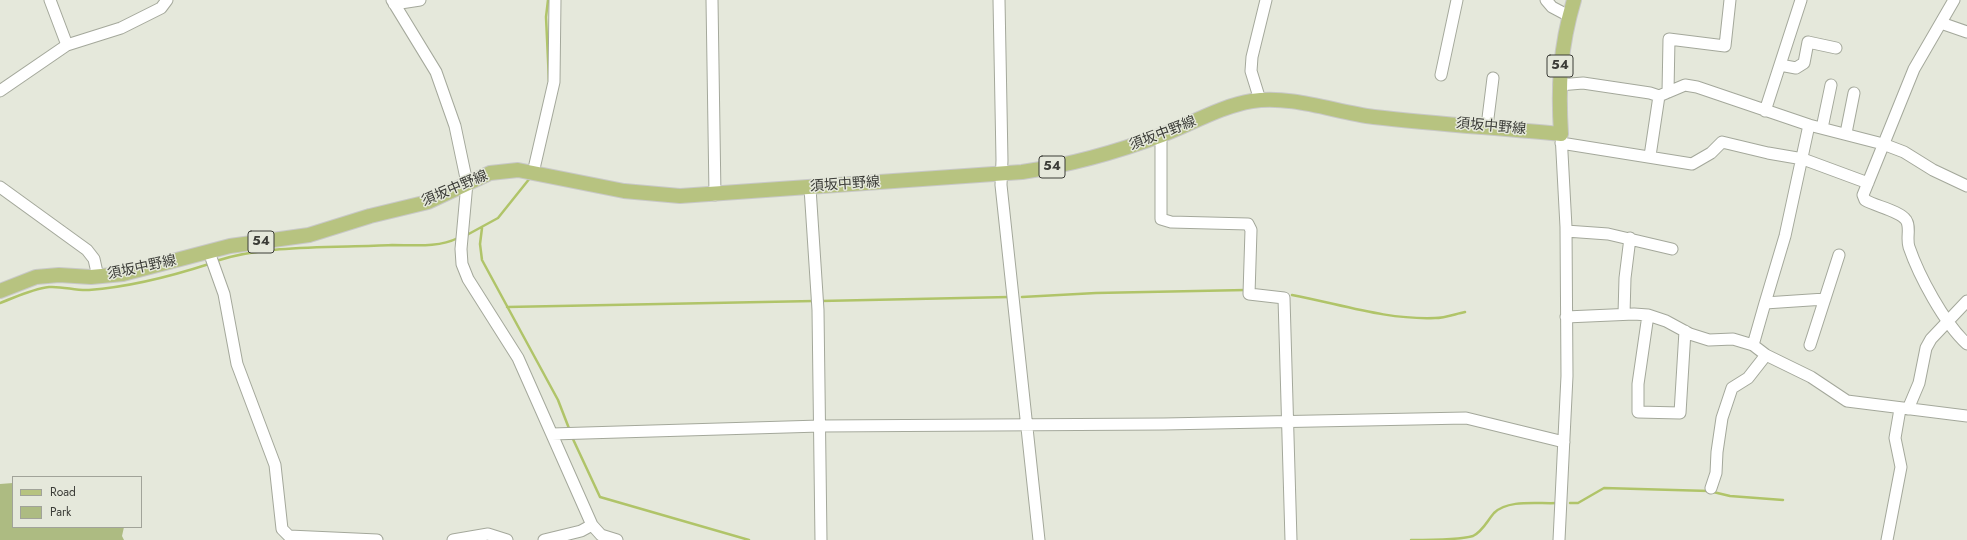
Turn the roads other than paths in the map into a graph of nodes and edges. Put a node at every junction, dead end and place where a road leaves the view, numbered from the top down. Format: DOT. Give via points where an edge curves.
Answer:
graph roads {
  1 [pos="50,0"];
  2 [pos="167,0"];
  3 [pos="420,0"];
  4 [pos="555,0"];
  5 [pos="712,0"];
  6 [pos="999,0"];
  7 [pos="1266,0"];
  8 [pos="1457,0"];
  9 [pos="1546,0"];
  10 [pos="1574,0"];
  11 [pos="1730,0"];
  12 [pos="1801,0"];
  13 [pos="1954,0"];
  14 [pos="393,2"];
  15 [pos="1569,16"];
  16 [pos="1942,23"];
  17 [pos="1967,32"];
  18 [pos="68,46"];
  19 [pos="1836,48"];
  20 [pos="1780,65"];
  21 [pos="1441,75"];
  22 [pos="1492,78"];
  23 [pos="1559,85"];
  24 [pos="1831,85"];
  25 [pos="0,91"];
  26 [pos="1854,93"];
  27 [pos="1663,94"];
  28 [pos="1260,100"];
  29 [pos="1765,111"];
  30 [pos="1809,125"];
  31 [pos="1487,126"];
  32 [pos="1822,128"];
  33 [pos="1846,133"];
  34 [pos="1161,136"];
  35 [pos="1561,139"];
  36 [pos="1883,144"];
  37 [pos="1650,156"];
  38 [pos="1803,159"];
  39 [pos="533,173"];
  40 [pos="1002,173"];
  41 [pos="467,183"];
  42 [pos="1868,183"];
  43 [pos="1967,186"];
  44 [pos="0,187"];
  45 [pos="810,188"];
  46 [pos="715,194"];
  47 [pos="1566,231"];
  48 [pos="1630,238"];
  49 [pos="1672,249"];
  50 [pos="1839,255"];
  51 [pos="211,259"];
  52 [pos="98,277"];
  53 [pos="0,291"];
  54 [pos="1825,299"];
  55 [pos="1967,301"];
  56 [pos="1765,303"];
  57 [pos="1624,314"];
  58 [pos="1648,315"];
  59 [pos="1566,317"];
  60 [pos="1948,320"];
  61 [pos="1685,331"];
  62 [pos="1967,344"];
  63 [pos="1753,345"];
  64 [pos="1810,345"];
  65 [pos="1766,355"];
  66 [pos="1904,409"];
  67 [pos="1967,416"];
  68 [pos="1288,421"];
  69 [pos="1026,425"];
  70 [pos="820,426"];
  71 [pos="552,434"];
  72 [pos="1564,442"];
  73 [pos="1711,488"];
  74 [pos="592,525"];
  75 [pos="602,538"];
  76 [pos="377,540"];
  77 [pos="453,540"];
  78 [pos="507,540"];
  79 [pos="544,540"];
  80 [pos="617,540"];
  81 [pos="821,540"];
  82 [pos="1039,540"];
  83 [pos="1291,540"];
  84 [pos="1559,540"];
  85 [pos="1888,540"];
  1 -- 18 [label="street"];
  2 -- 18 [label="street" via="161,8 121,28"];
  3 -- 14 [label="street"];
  4 -- 39 [label="street" via="554,82"];
  5 -- 46 [label="street"];
  6 -- 40 [label="street"];
  7 -- 28 [label="street" via="1251,70"];
  8 -- 21 [label="street"];
  9 -- 15 [label="street" via="1552,7"];
  10 -- 15 [label="main road, 54"];
  11 -- 27 [label="street" via="1725,46 1669,39"];
  12 -- 20 [label="street"];
  13 -- 16 [label="street"];
  14 -- 41 [label="street" via="436,72 455,126"];
  15 -- 23 [label="main road, 54" via="1561,55"];
  16 -- 17 [label="street"];
  16 -- 36 [label="street" via="1914,69"];
  18 -- 25 [label="street"];
  19 -- 20 [label="street" via="1808,42 1804,63 1796,68"];
  20 -- 29 [label="street"];
  22 -- 31 [label="street"];
  23 -- 27 [label="street" via="1583,83"];
  23 -- 35 [label="main road, 54"];
  24 -- 32 [label="street"];
  26 -- 33 [label="street"];
  27 -- 29 [label="street" via="1684,85 1697,87"];
  27 -- 37 [label="street"];
  28 -- 31 [label="main road, 須坂中野線 / 54" via="1282,100 1375,117"];
  28 -- 34 [label="main road, 須坂中野線 / 54" via="1232,107"];
  29 -- 30 [label="street"];
  30 -- 32 [label="street"];
  30 -- 38 [label="street"];
  31 -- 35 [label="main road, 須坂中野線 / 54"];
  32 -- 33 [label="street"];
  33 -- 36 [label="street"];
  34 -- 40 [label="main road, 須坂中野線 / 54" via="1072,162 1034,170"];
  34 -- 68 [label="street" via="1161,219 1171,222 1248,224 1251,230 1249,294 1284,298"];
  35 -- 37 [label="street"];
  35 -- 47 [label="street"];
  36 -- 42 [label="street"];
  36 -- 43 [label="street" via="1904,152 1933,170"];
  37 -- 38 [label="street" via="1692,164 1711,153 1722,142"];
  38 -- 42 [label="street"];
  38 -- 56 [label="street" via="1785,236"];
  39 -- 41 [label="main road, 須坂中野線 / 54" via="518,170 490,173"];
  39 -- 46 [label="main road, 須坂中野線 / 54" via="662,196"];
  40 -- 45 [label="main road, 須坂中野線 / 54"];
  40 -- 69 [label="street" via="1002,200"];
  41 -- 51 [label="main road, 須坂中野線 / 54" via="428,202 377,214 316,233 236,245"];
  41 -- 71 [label="street" via="462,264 468,279 518,358"];
  42 -- 60 [label="street" via="1863,195 1864,200 1901,215 1906,220 1906,236 1919,275"];
  44 -- 52 [label="street" via="87,250 94,259"];
  45 -- 46 [label="main road, 須坂中野線 / 54"];
  45 -- 70 [label="street" via="818,310"];
  47 -- 48 [label="street"];
  47 -- 59 [label="street"];
  48 -- 49 [label="street"];
  48 -- 57 [label="street"];
  50 -- 54 [label="street"];
  51 -- 52 [label="main road, 須坂中野線 / 54"];
  51 -- 76 [label="street" via="224,294 237,364 275,465 282,530 288,536"];
  52 -- 53 [label="main road, 須坂中野線 / 54" via="43,276 25,280"];
  54 -- 56 [label="street"];
  54 -- 64 [label="street"];
  55 -- 60 [label="street"];
  56 -- 63 [label="street"];
  57 -- 58 [label="street"];
  57 -- 59 [label="street"];
  58 -- 61 [label="street"];
  58 -- 61 [label="street" via="1638,384 1638,412 1680,413"];
  59 -- 72 [label="street"];
  60 -- 62 [label="street"];
  60 -- 66 [label="street" via="1926,348 1919,383"];
  61 -- 63 [label="street" via="1709,340 1733,339"];
  63 -- 65 [label="street"];
  65 -- 66 [label="street" via="1811,377 1847,401"];
  65 -- 73 [label="street" via="1748,378 1732,388 1722,418 1716,473"];
  66 -- 67 [label="street"];
  66 -- 85 [label="street" via="1895,438 1901,467"];
  68 -- 69 [label="street"];
  68 -- 72 [label="street" via="1466,418"];
  68 -- 83 [label="street"];
  69 -- 70 [label="street"];
  69 -- 82 [label="street"];
  70 -- 71 [label="street"];
  70 -- 81 [label="street"];
  71 -- 74 [label="street"];
  72 -- 84 [label="street"];
  74 -- 75 [label="street"];
  74 -- 79 [label="street" via="581,531"];
  75 -- 80 [label="street"];
  77 -- 78 [label="street" via="488,534"];
}
